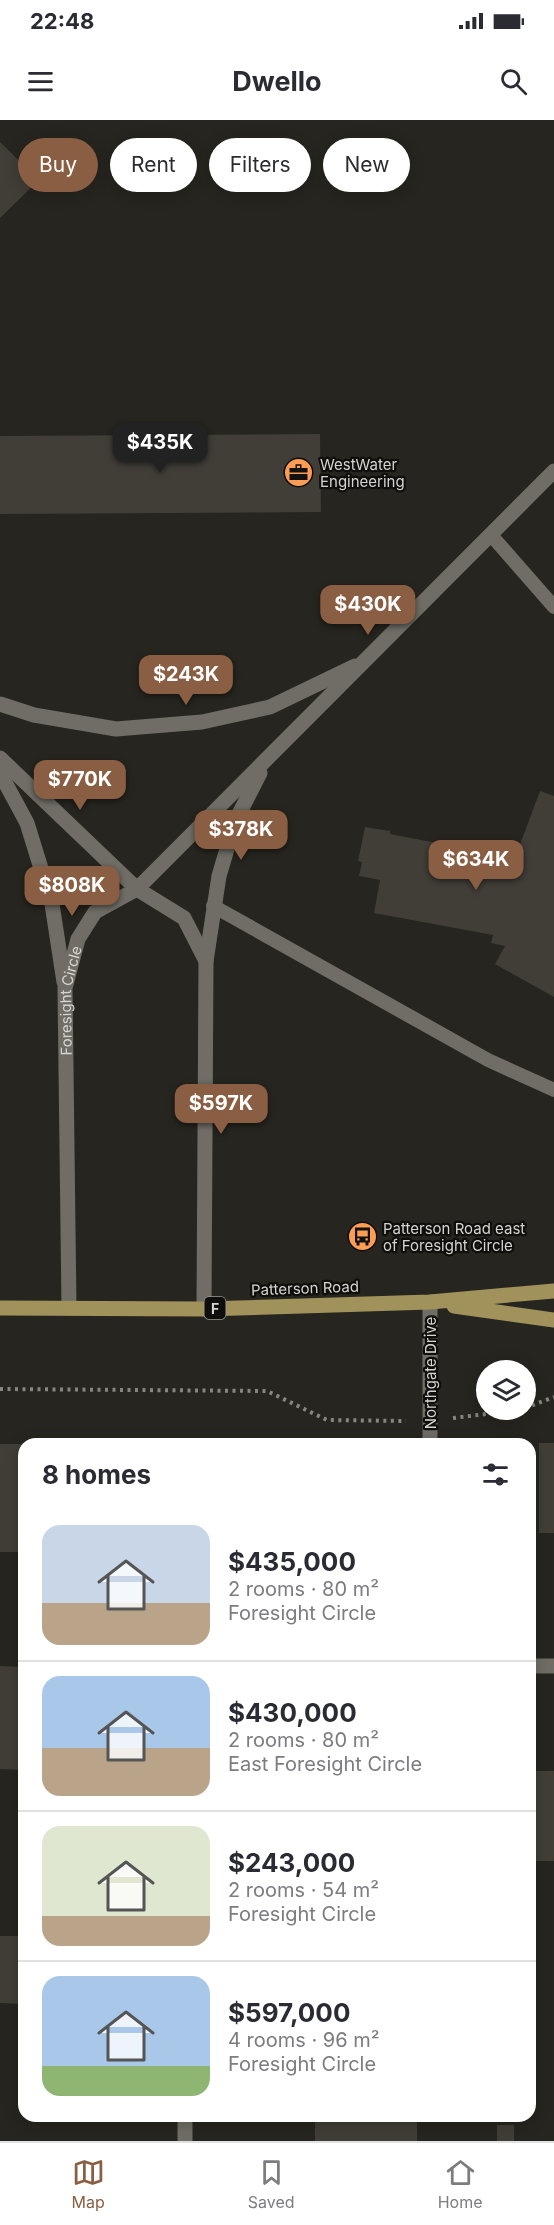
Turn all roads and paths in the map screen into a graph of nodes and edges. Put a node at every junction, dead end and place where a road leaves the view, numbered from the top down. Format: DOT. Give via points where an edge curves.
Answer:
graph roads {
  1 [pos="554,471"];
  2 [pos="490,535"];
  3 [pos="554,607"];
  4 [pos="366,661"];
  5 [pos="0,705"];
  6 [pos="0,758"];
  7 [pos="267,759"];
  8 [pos="0,772"];
  9 [pos="137,889"];
  10 [pos="213,906"];
  11 [pos="206,961"];
  12 [pos="65,988"];
  13 [pos="554,1090"];
  14 [pos="554,1290"];
  15 [pos="430,1302"];
  16 [pos="0,1308"];
  17 [pos="69,1308"];
  18 [pos="204,1309"];
  19 [pos="554,1320"];
  20 [pos="0,1389"];
  21 [pos="554,1397"];
  22 [pos="536,1404"];
  23 [pos="476,1415"];
  24 [pos="430,1421"];
  25 [pos="430,1438"];
  26 [pos="536,1666"];
  27 [pos="554,1666"];
  28 [pos="185,2122"];
  29 [pos="185,2141"];
  1 -- 2 [label="street, Foresight Circle"];
  2 -- 3 [label="lane"];
  2 -- 4 [label="street, Foresight Circle"];
  4 -- 5 [label="street" via="270,706 202,722 116,729"];
  4 -- 7 [label="street, Foresight Circle"];
  6 -- 9 [label="street"];
  7 -- 9 [label="street, Foresight Circle"];
  7 -- 10 [label="street" via="235,822"];
  8 -- 12 [label="street" via="27,824 52,904"];
  9 -- 11 [label="street" via="184,918"];
  9 -- 12 [label="street, Foresight Circle" via="95,912 78,939"];
  10 -- 11 [label="street"];
  10 -- 13 [label="lane" via="488,1060"];
  11 -- 18 [label="street"];
  12 -- 17 [label="street, Foresight Circle"];
  14 -- 15 [label="main road, Patterson Road / F"];
  15 -- 18 [label="main road, Patterson Road / F"];
  15 -- 19 [label="main road, Patterson Road / F"];
  15 -- 24 [label="street, Northgate Drive"];
  16 -- 17 [label="main road, Patterson Road / F"];
  17 -- 18 [label="main road, Patterson Road / F"];
  20 -- 24 [label="path" via="267,1391 327,1420"];
  21 -- 22 [label="path"];
  23 -- 24 [label="path"];
  24 -- 25 [label="street, Northgate Drive"];
  26 -- 27 [label="street"];
  28 -- 29 [label="street"];
}
